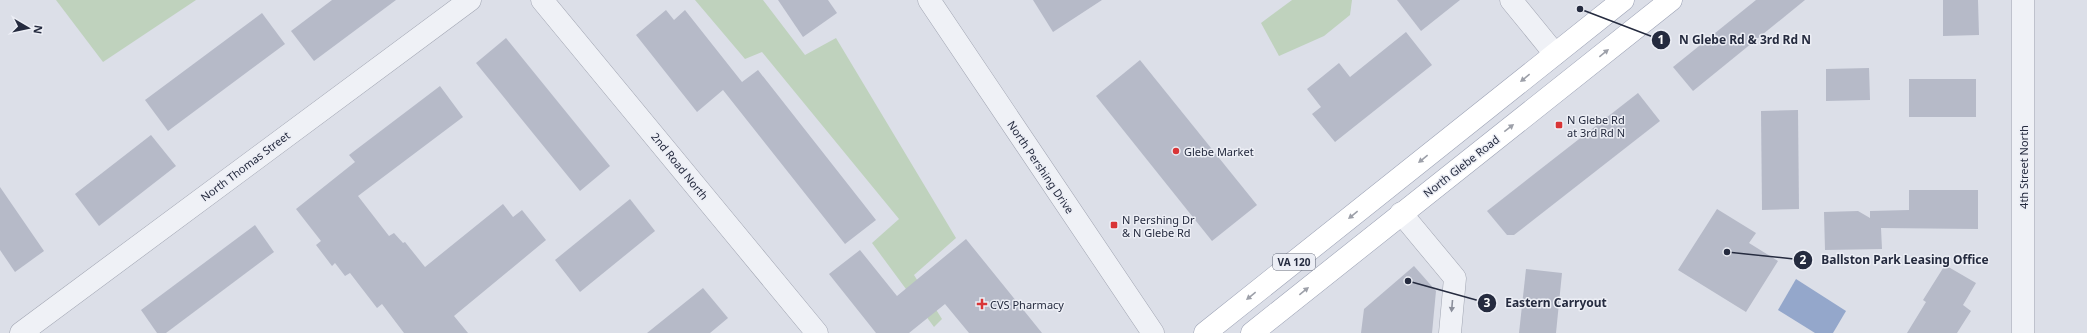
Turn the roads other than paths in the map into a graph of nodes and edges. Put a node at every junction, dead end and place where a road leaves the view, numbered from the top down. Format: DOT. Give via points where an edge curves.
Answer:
graph roads {
  1 [pos="470,0"];
  2 [pos="542,0"];
  3 [pos="928,0"];
  4 [pos="1511,0"];
  5 [pos="1623,0"];
  6 [pos="1671,0"];
  7 [pos="2023,0"];
  8 [pos="1555,54"];
  9 [pos="1574,77"];
  10 [pos="1383,191"];
  11 [pos="1401,213"];
  12 [pos="21,333"];
  13 [pos="817,333"];
  14 [pos="1153,333"];
  15 [pos="1205,333"];
  16 [pos="1252,333"];
  17 [pos="1450,333"];
  18 [pos="2023,333"];
  1 -- 12 [label="street, North Thomas Street"];
  2 -- 13 [label="street, 2nd Road North"];
  3 -- 14 [label="street, North Pershing Drive"];
  4 -- 8 [label="street"];
  5 -- 8 [label="main road, VA 120"];
  9 -- 6 [label="main road, North Glebe Road / VA 120, one-way"];
  7 -- 18 [label="street, 4th Street North"];
  8 -- 9 [label="main road"];
  8 -- 10 [label="main road, VA 120, one-way"];
  11 -- 9 [label="main road, North Glebe Road / VA 120, one-way"];
  10 -- 11 [label="main road"];
  10 -- 15 [label="main road, VA 120, one-way"];
  16 -- 11 [label="main road, North Glebe Road / VA 120, one-way"];
  11 -- 17 [label="street, one-way" via="1455,278"];
}
